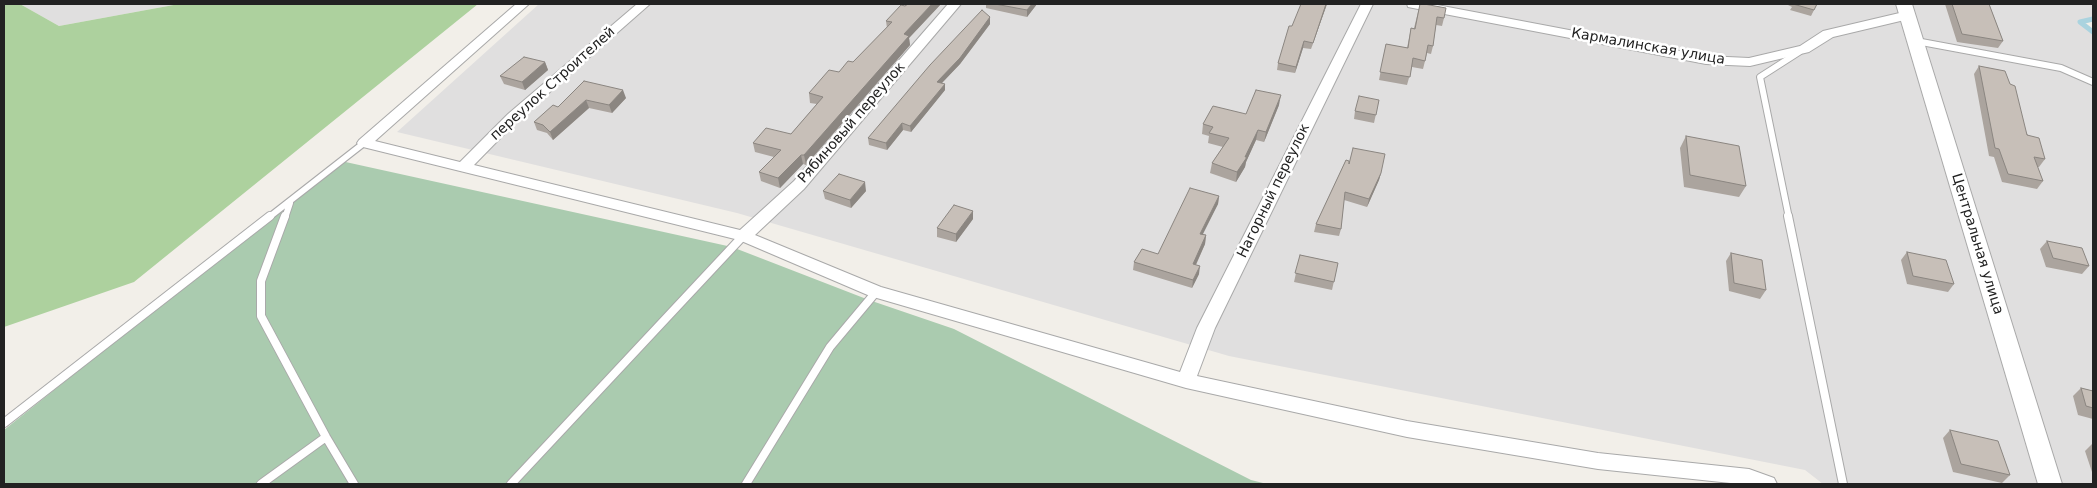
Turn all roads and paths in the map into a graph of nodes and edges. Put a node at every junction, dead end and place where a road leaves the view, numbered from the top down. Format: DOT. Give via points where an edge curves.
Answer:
graph roads {
  1 [pos="523,4"];
  2 [pos="644,4"];
  3 [pos="955,4"];
  4 [pos="1367,4"];
  5 [pos="1413,4"];
  6 [pos="1906,10"];
  7 [pos="1915,41"];
  8 [pos="1804,49"];
  9 [pos="2093,82"];
  10 [pos="364,143"];
  11 [pos="463,167"];
  12 [pos="291,201"];
  13 [pos="743,236"];
  14 [pos="876,292"];
  15 [pos="1186,381"];
  16 [pos="4,423"];
  17 [pos="326,437"];
  18 [pos="261,484"];
  19 [pos="354,484"];
  20 [pos="511,484"];
  21 [pos="746,484"];
  22 [pos="1767,484"];
  23 [pos="1843,484"];
  24 [pos="2050,484"];
  1 -- 10 [label="street"];
  2 -- 11 [label="street, переулок Строителей" via="513,117"];
  3 -- 13 [label="street, Рябиновый переулок" via="799,186"];
  4 -- 15 [label="street, Нагорный переулок" via="1206,328"];
  5 -- 8 [label="street, Кармалинская улица" via="1706,60 1750,62"];
  6 -- 7 [label="street, Центральная улица"];
  6 -- 8 [label="street, Кармалинская улица" via="1828,34"];
  7 -- 9 [label="lane" via="2061,68"];
  7 -- 24 [label="street, Центральная улица"];
  8 -- 23 [label="lane" via="1760,77"];
  10 -- 11 [label="street"];
  10 -- 12 [label="lane"];
  11 -- 13 [label="street"];
  12 -- 16 [label="lane"];
  12 -- 17 [label="lane" via="261,281 261,316"];
  13 -- 14 [label="street"];
  13 -- 20 [label="lane"];
  14 -- 15 [label="street"];
  14 -- 21 [label="lane" via="830,346"];
  15 -- 22 [label="street" via="1407,429 1598,462 1749,477"];
  17 -- 18 [label="lane"];
  17 -- 19 [label="lane"];
}
